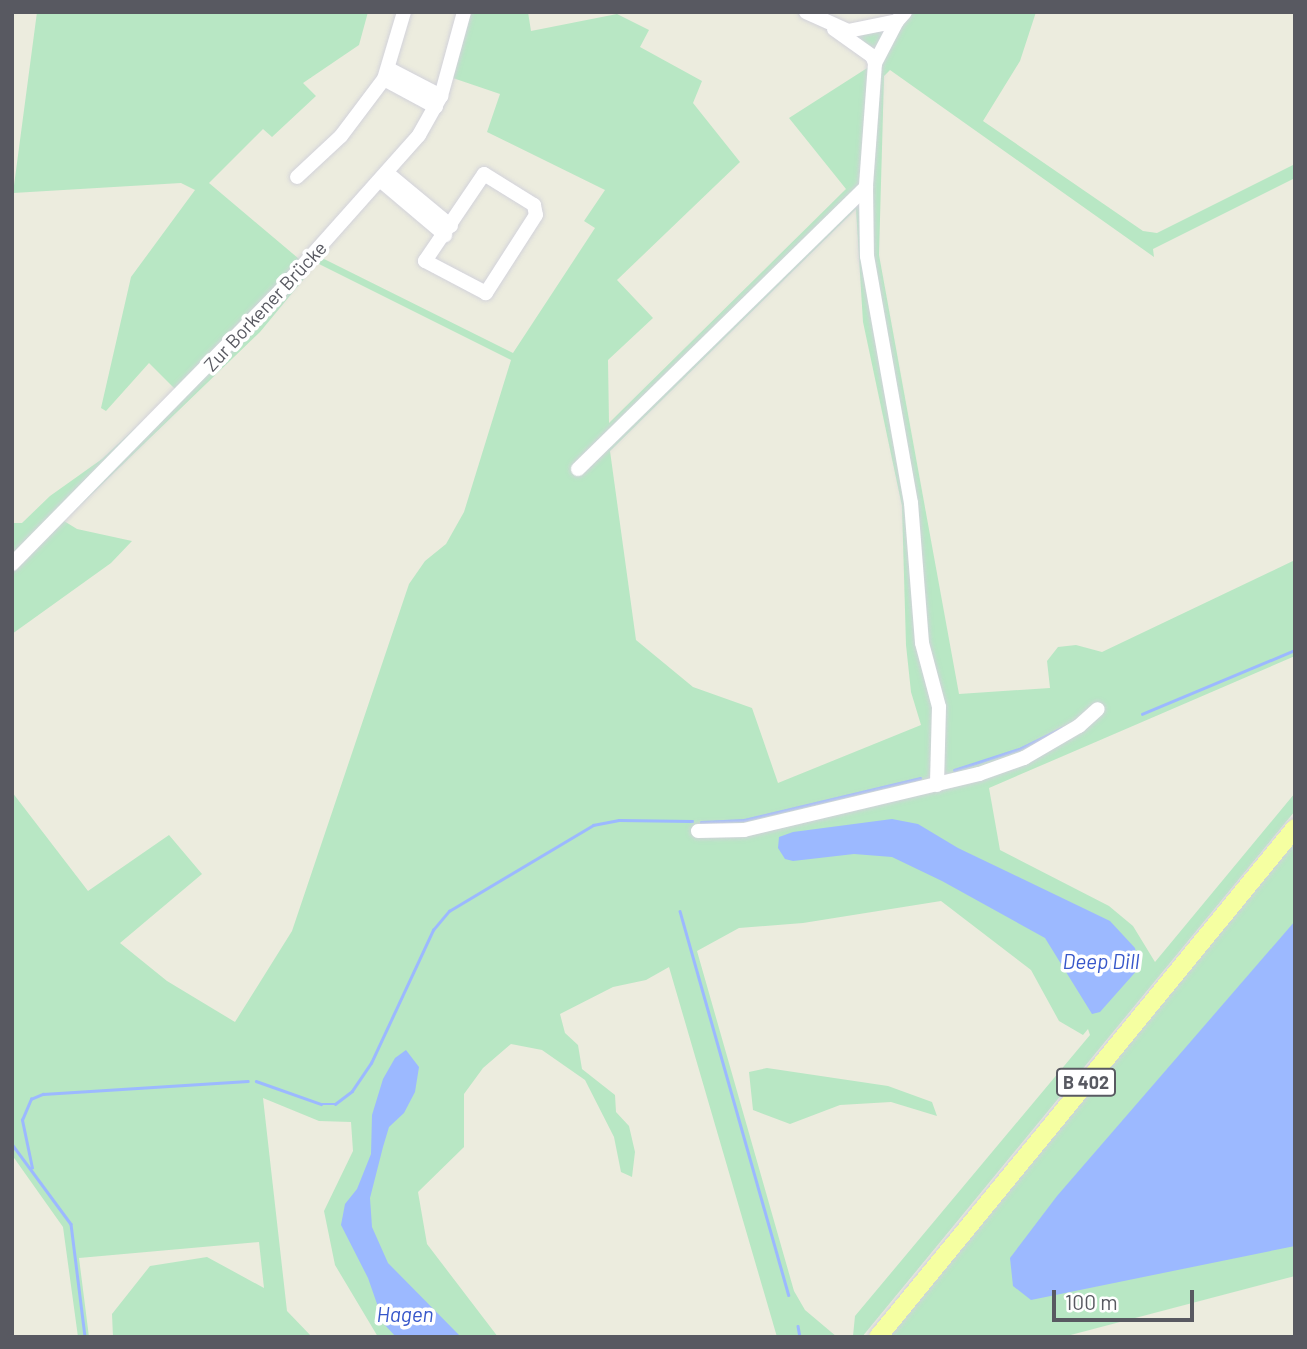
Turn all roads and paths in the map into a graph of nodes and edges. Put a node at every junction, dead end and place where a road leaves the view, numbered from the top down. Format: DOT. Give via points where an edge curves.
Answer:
graph roads {
  1 [pos="404,12"];
  2 [pos="464,12"];
  3 [pos="806,12"];
  4 [pos="901,17"];
  5 [pos="828,25"];
  6 [pos="875,63"];
  7 [pos="387,74"];
  8 [pos="438,101"];
  9 [pos="297,177"];
  10 [pos="384,177"];
  11 [pos="866,187"];
  12 [pos="448,230"];
  13 [pos="578,469"];
  14 [pos="12,564"];
  15 [pos="1098,709"];
  16 [pos="937,785"];
  17 [pos="1295,828"];
  18 [pos="698,831"];
  19 [pos="878,1337"];
  1 -- 7 [label="street"];
  2 -- 8 [label="street, Zur Borkener Brücke"];
  3 -- 5 [label="street"];
  4 -- 5 [label="street" via="859,30"];
  4 -- 6 [label="street"];
  5 -- 6 [label="street" via="872,55"];
  6 -- 11 [label="street"];
  7 -- 8 [label="street"];
  7 -- 9 [label="street" via="341,136"];
  8 -- 10 [label="street, Zur Borkener Brücke"];
  10 -- 12 [label="street"];
  10 -- 14 [label="street, Zur Borkener Brücke" via="197,379"];
  11 -- 13 [label="street"];
  11 -- 16 [label="street" via="872,304 911,503 922,643 939,707"];
  12 -- 12 [label="street" via="425,261 486,293 536,215 536,208 484,174"];
  15 -- 16 [label="street" via="1079,726 1024,758"];
  16 -- 18 [label="street" via="744,830"];
  17 -- 19 [label="main road, B 402"];
}
